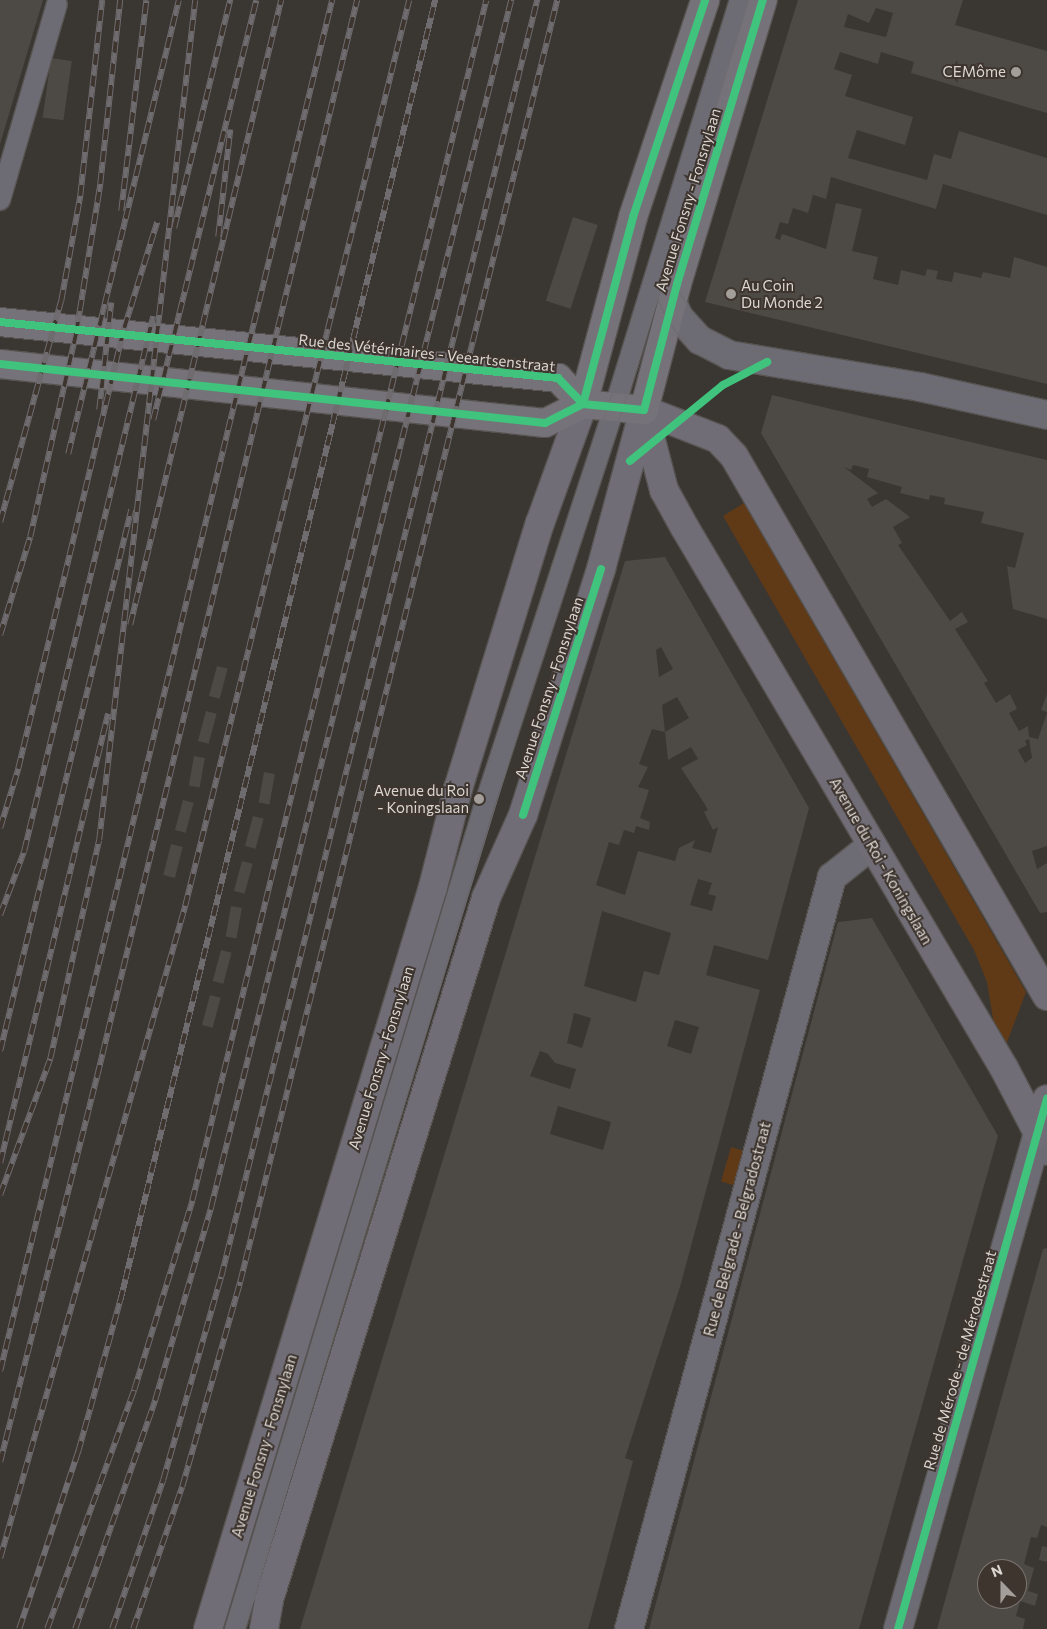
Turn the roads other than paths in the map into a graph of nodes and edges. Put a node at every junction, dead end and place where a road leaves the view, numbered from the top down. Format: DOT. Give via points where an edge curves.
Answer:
graph roads {
  1 [pos="705,0"];
  2 [pos="740,0"];
  3 [pos="763,0"];
  4 [pos="57,4"];
  5 [pos="0,200"];
  6 [pos="672,302"];
  7 [pos="0,322"];
  8 [pos="636,339"];
  9 [pos="0,364"];
  10 [pos="583,404"];
  11 [pos="615,406"];
  12 [pos="644,410"];
  13 [pos="1047,415"];
  14 [pos="871,846"];
  15 [pos="1047,996"];
  16 [pos="1047,1098"];
  17 [pos="1042,1142"];
  18 [pos="208,1629"];
  19 [pos="235,1629"];
  20 [pos="264,1629"];
  21 [pos="629,1629"];
  22 [pos="898,1629"];
  1 -- 10 [label="main road, Avenue Fonsny - Fonsnylaan" via="633,217"];
  2 -- 8 [label="lane, Avenue Fonsny - Fonsnylaan"];
  3 -- 6 [label="main road, Avenue Fonsny - Fonsnylaan"];
  4 -- 5 [label="lane"];
  6 -- 12 [label="main road, Avenue Fonsny - Fonsnylaan"];
  6 -- 13 [label="street" via="683,322 700,340 729,355 920,387"];
  7 -- 10 [label="main road, Rue des Vétérinaires - Veeartsenstraat" via="558,378"];
  8 -- 11 [label="lane, Avenue Fonsny - Fonsnylaan"];
  8 -- 12 [label="lane, Avenue Fonsny - Fonsnylaan" via="635,382"];
  9 -- 10 [label="main road" via="545,423"];
  10 -- 11 [label="main road"];
  10 -- 18 [label="main road, Avenue Fonsny - Fonsnylaan" via="540,523 458,789 433,887"];
  11 -- 12 [label="main road"];
  11 -- 19 [label="lane, Avenue Fonsny - Fonsnylaan" via="489,791"];
  12 -- 14 [label="main road, Avenue du Roi - Koningslaan" via="664,490"];
  12 -- 15 [label="main road" via="718,439 734,456"];
  12 -- 20 [label="main road, Avenue Fonsny - Fonsnylaan" via="598,578 523,814 486,898 268,1600"];
  14 -- 17 [label="main road, Avenue du Roi - Koningslaan" via="1004,1068"];
  14 -- 21 [label="street, Rue de Belgrade - Belgradostraat" via="832,877"];
  16 -- 17 [label="main road, Rue de Mérode - de Mérodestraat"];
  17 -- 22 [label="street, Rue de Mérode - de Mérodestraat"];
}
